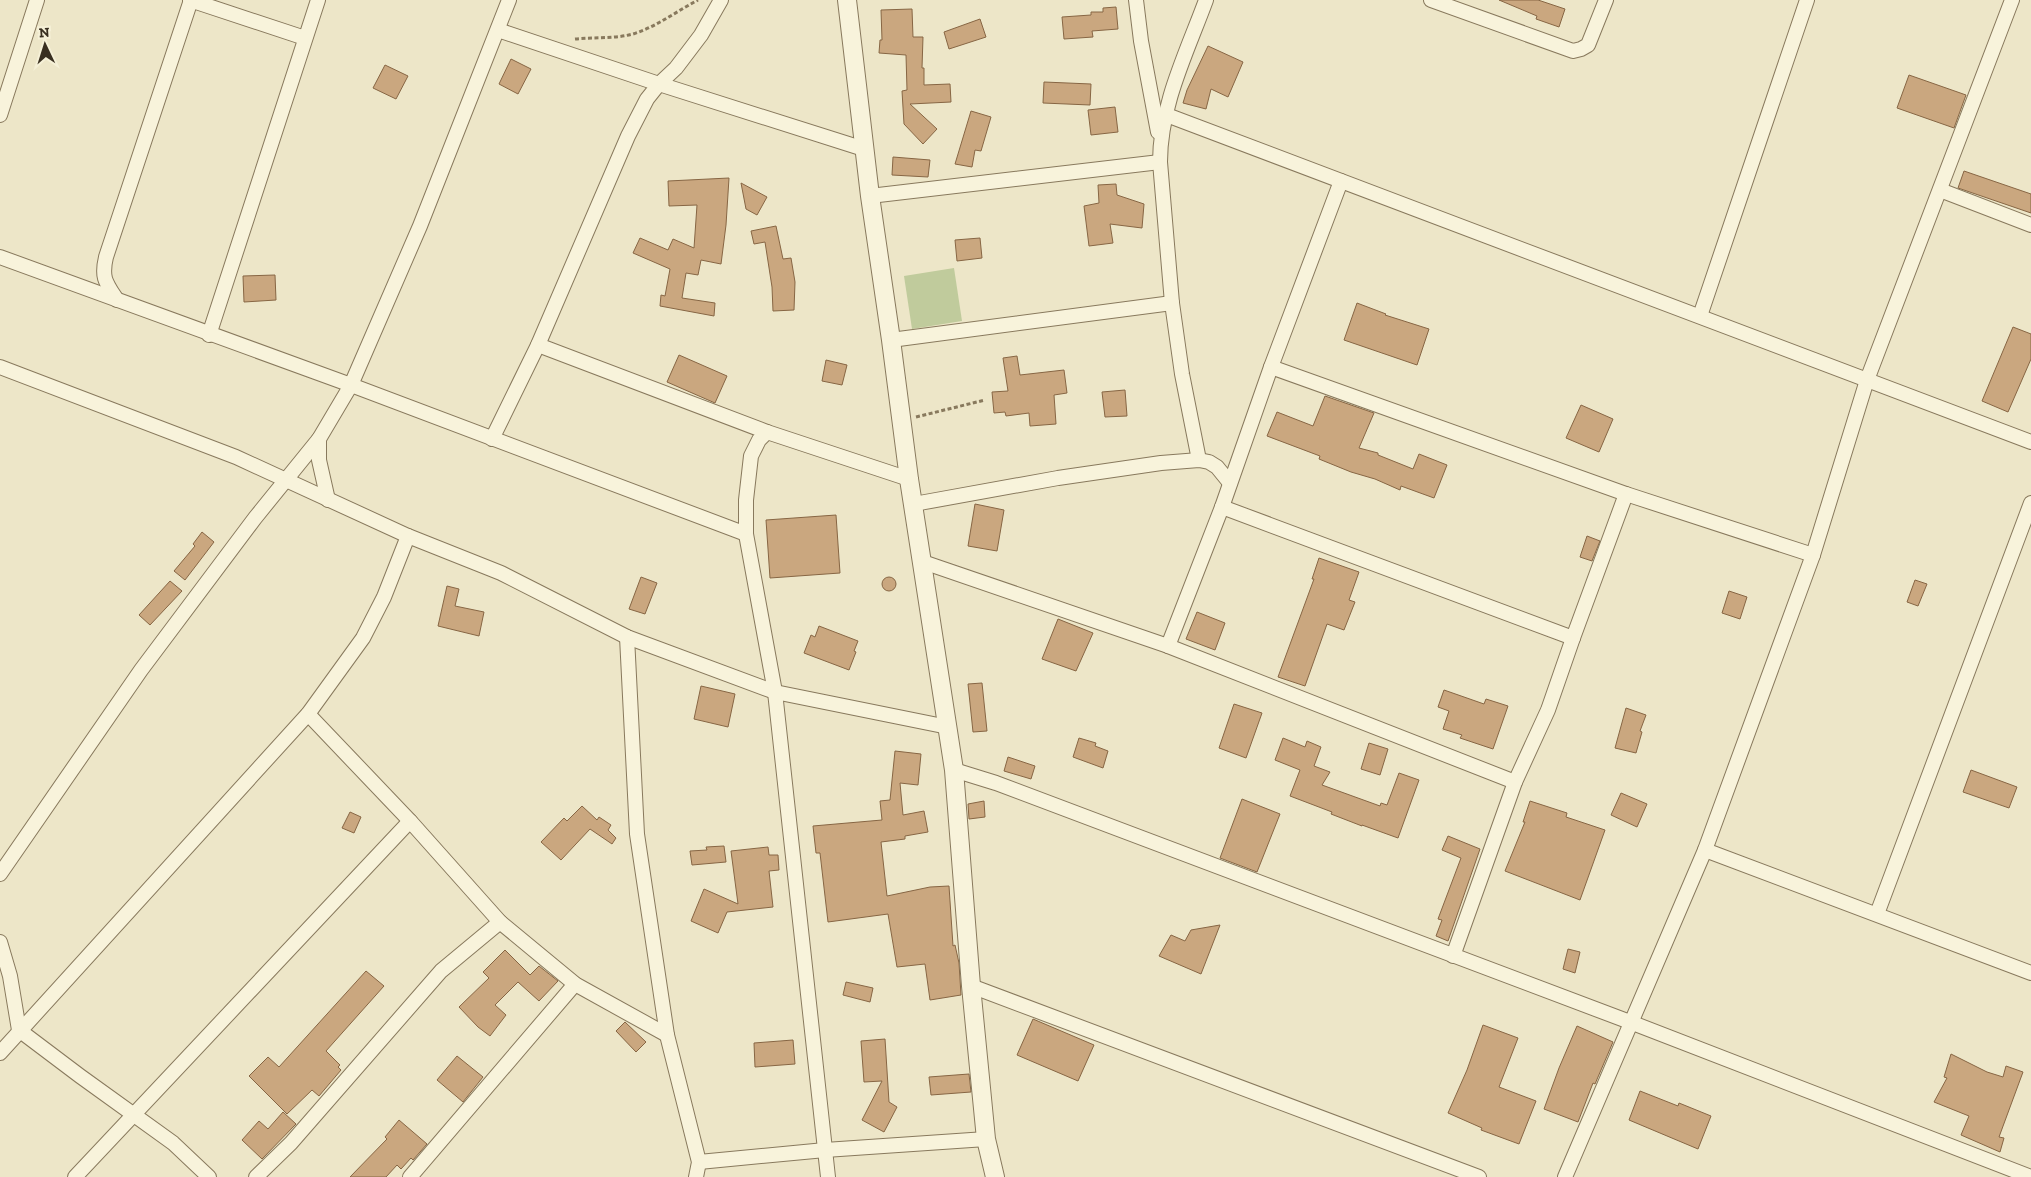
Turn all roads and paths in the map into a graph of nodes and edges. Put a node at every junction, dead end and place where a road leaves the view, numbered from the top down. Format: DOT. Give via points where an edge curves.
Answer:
graph roads {
  1 [pos="37,0"];
  2 [pos="190,0"];
  3 [pos="318,0"];
  4 [pos="509,0"];
  5 [pos="698,0"];
  6 [pos="721,0"];
  7 [pos="847,0"];
  8 [pos="1136,0"];
  9 [pos="1206,0"];
  10 [pos="1431,0"];
  11 [pos="1606,0"];
  12 [pos="1806,0"];
  13 [pos="2012,0"];
  14 [pos="498,30"];
  15 [pos="305,38"];
  16 [pos="569,40"];
  17 [pos="659,84"];
  18 [pos="0,114"];
  19 [pos="1164,114"];
  20 [pos="1160,139"];
  21 [pos="864,149"];
  22 [pos="1160,162"];
  23 [pos="1341,181"];
  24 [pos="1940,190"];
  25 [pos="870,196"];
  26 [pos="2031,225"];
  27 [pos="0,257"];
  28 [pos="117,300"];
  29 [pos="1172,303"];
  30 [pos="1700,316"];
  31 [pos="209,334"];
  32 [pos="891,340"];
  33 [pos="538,345"];
  34 [pos="0,367"];
  35 [pos="1271,367"];
  36 [pos="1867,380"];
  37 [pos="351,385"];
  38 [pos="985,400"];
  39 [pos="901,420"];
  40 [pos="767,432"];
  41 [pos="319,439"];
  42 [pos="492,439"];
  43 [pos="2031,442"];
  44 [pos="1199,460"];
  45 [pos="909,479"];
  46 [pos="285,480"];
  47 [pos="1230,483"];
  48 [pos="1626,494"];
  49 [pos="328,500"];
  50 [pos="2031,503"];
  51 [pos="914,504"];
  52 [pos="1222,506"];
  53 [pos="746,534"];
  54 [pos="408,536"];
  55 [pos="1813,555"];
  56 [pos="923,562"];
  57 [pos="628,637"];
  58 [pos="1573,638"];
  59 [pos="1168,646"];
  60 [pos="775,692"];
  61 [pos="308,714"];
  62 [pos="948,726"];
  63 [pos="954,770"];
  64 [pos="1515,782"];
  65 [pos="410,821"];
  66 [pos="1705,850"];
  67 [pos="0,874"];
  68 [pos="1877,914"];
  69 [pos="500,922"];
  70 [pos="0,942"];
  71 [pos="1453,956"];
  72 [pos="2031,973"];
  73 [pos="575,984"];
  74 [pos="971,986"];
  75 [pos="1630,1022"];
  76 [pos="19,1030"];
  77 [pos="668,1035"];
  78 [pos="0,1053"];
  79 [pos="133,1115"];
  80 [pos="986,1139"];
  81 [pos="825,1150"];
  82 [pos="699,1162"];
  83 [pos="2003,1172"];
  84 [pos="2031,1176"];
  85 [pos="75,1177"];
  86 [pos="209,1177"];
  87 [pos="256,1177"];
  88 [pos="410,1177"];
  89 [pos="696,1177"];
  90 [pos="828,1177"];
  91 [pos="995,1177"];
  92 [pos="1479,1177"];
  93 [pos="1565,1177"];
  1 -- 18 [label="street"];
  2 -- 15 [label="street"];
  2 -- 28 [label="street" via="106,257 104,281"];
  3 -- 15 [label="street"];
  4 -- 14 [label="street"];
  5 -- 16 [label="path" via="633,34"];
  6 -- 17 [label="street" via="701,35"];
  7 -- 21 [label="street"];
  8 -- 20 [label="street"];
  9 -- 19 [label="street"];
  10 -- 11 [label="street" via="1573,50 1581,50 1588,45"];
  12 -- 30 [label="street"];
  13 -- 24 [label="street"];
  14 -- 17 [label="street"];
  14 -- 37 [label="street" via="420,226"];
  15 -- 31 [label="street"];
  17 -- 21 [label="street"];
  17 -- 33 [label="street" via="647,99 628,136"];
  19 -- 20 [label="street"];
  19 -- 23 [label="street"];
  20 -- 22 [label="street"];
  21 -- 25 [label="street"];
  22 -- 25 [label="street"];
  22 -- 29 [label="street"];
  23 -- 30 [label="street"];
  23 -- 35 [label="street"];
  24 -- 26 [label="street"];
  24 -- 36 [label="street"];
  25 -- 32 [label="street"];
  27 -- 28 [label="street"];
  28 -- 31 [label="street"];
  29 -- 32 [label="street"];
  29 -- 44 [label="street"];
  30 -- 36 [label="street"];
  31 -- 37 [label="street"];
  32 -- 39 [label="street"];
  33 -- 40 [label="street"];
  33 -- 42 [label="street"];
  34 -- 46 [label="street" via="236,457"];
  35 -- 47 [label="street"];
  35 -- 48 [label="street"];
  36 -- 43 [label="street"];
  36 -- 55 [label="street"];
  37 -- 41 [label="street"];
  37 -- 42 [label="street"];
  38 -- 39 [label="path"];
  39 -- 45 [label="street"];
  40 -- 45 [label="street"];
  40 -- 53 [label="street" via="751,456"];
  41 -- 46 [label="street"];
  41 -- 49 [label="street" via="319,460"];
  42 -- 53 [label="street"];
  44 -- 47 [label="street" via="1218,467"];
  44 -- 51 [label="street" via="1058,478"];
  45 -- 51 [label="street"];
  46 -- 49 [label="street"];
  46 -- 67 [label="street" via="141,670"];
  47 -- 52 [label="street"];
  48 -- 55 [label="street"];
  48 -- 58 [label="street"];
  49 -- 54 [label="street"];
  50 -- 68 [label="street"];
  51 -- 56 [label="street"];
  52 -- 58 [label="street"];
  52 -- 59 [label="street"];
  53 -- 60 [label="street"];
  54 -- 57 [label="street" via="501,574"];
  54 -- 61 [label="street" via="384,597 363,638"];
  55 -- 66 [label="street"];
  56 -- 59 [label="street"];
  56 -- 62 [label="street"];
  57 -- 60 [label="street"];
  57 -- 77 [label="street" via="637,834"];
  58 -- 64 [label="street" via="1548,710"];
  59 -- 64 [label="street"];
  60 -- 62 [label="street"];
  60 -- 81 [label="street"];
  61 -- 65 [label="street"];
  61 -- 76 [label="street"];
  62 -- 63 [label="street"];
  63 -- 71 [label="street"];
  63 -- 74 [label="street"];
  64 -- 71 [label="street"];
  65 -- 69 [label="street"];
  65 -- 79 [label="street"];
  66 -- 68 [label="street"];
  66 -- 75 [label="street"];
  68 -- 72 [label="street"];
  69 -- 73 [label="street"];
  69 -- 87 [label="street" via="441,971 291,1143"];
  70 -- 76 [label="street" via="10,976"];
  71 -- 75 [label="street"];
  73 -- 77 [label="street"];
  73 -- 88 [label="street"];
  74 -- 80 [label="street"];
  74 -- 92 [label="street"];
  75 -- 83 [label="street"];
  75 -- 93 [label="street"];
  76 -- 78 [label="street"];
  76 -- 79 [label="street"];
  77 -- 82 [label="street"];
  79 -- 85 [label="street"];
  79 -- 86 [label="street" via="173,1143"];
  80 -- 81 [label="street"];
  80 -- 91 [label="street"];
  81 -- 82 [label="street"];
  81 -- 90 [label="street"];
  82 -- 89 [label="street"];
  83 -- 84 [label="street"];
}
